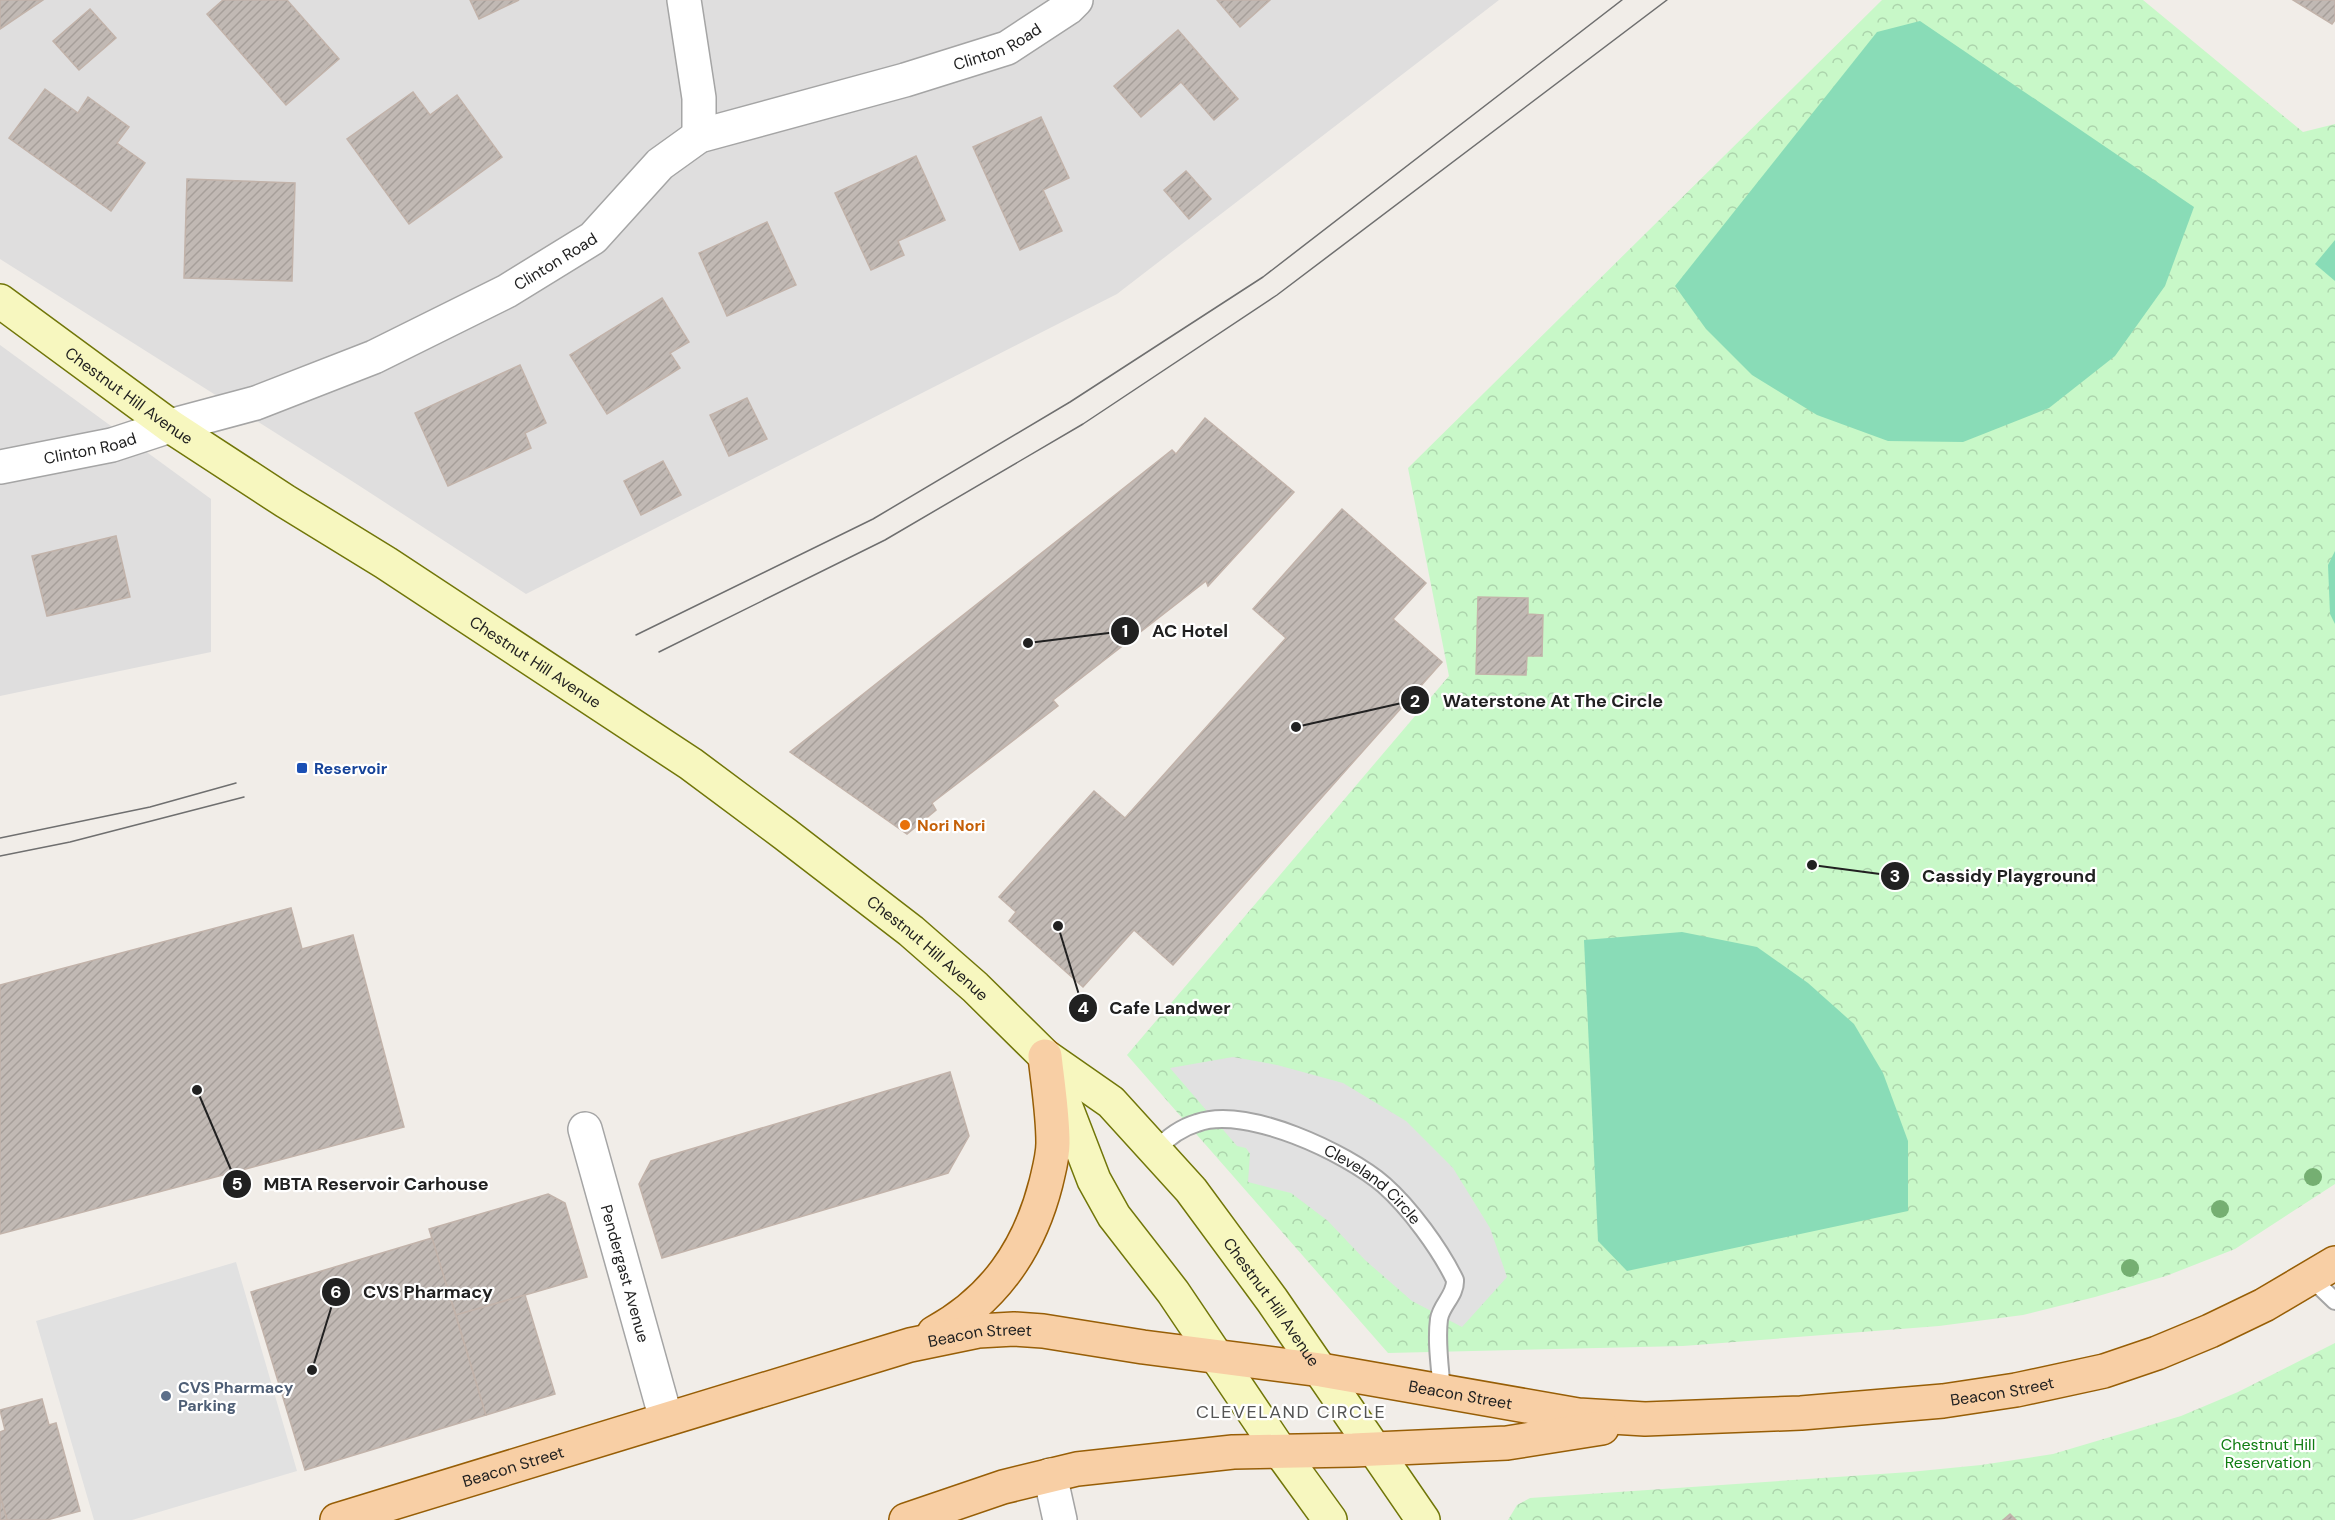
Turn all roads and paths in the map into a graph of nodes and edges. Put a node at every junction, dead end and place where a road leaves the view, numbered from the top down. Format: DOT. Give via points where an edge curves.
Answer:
graph roads {
  1 [pos="684,0"];
  2 [pos="1076,0"];
  3 [pos="699,136"];
  4 [pos="0,302"];
  5 [pos="170,426"];
  6 [pos="0,467"];
  7 [pos="1045,1056"];
  8 [pos="585,1129"];
  9 [pos="1156,1150"];
  10 [pos="2323,1271"];
  11 [pos="2335,1301"];
  12 [pos="910,1345"];
  13 [pos="1214,1356"];
  14 [pos="1321,1370"];
  15 [pos="1442,1390"];
  16 [pos="666,1419"];
  17 [pos="1645,1419"];
  18 [pos="1377,1449"];
  19 [pos="1280,1451"];
  20 [pos="1050,1475"];
  21 [pos="337,1520"];
  22 [pos="906,1520"];
  23 [pos="1060,1520"];
  24 [pos="1330,1520"];
  25 [pos="1424,1520"];
  1 -- 3 [label="street" via="699,98"];
  2 -- 3 [label="street, Clinton Road" via="1006,48"];
  3 -- 5 [label="street, Clinton Road" via="660,164 593,238 507,291 374,357 256,403"];
  4 -- 5 [label="main road, Chestnut Hill Avenue"];
  5 -- 6 [label="street, Clinton Road" via="112,445"];
  5 -- 7 [label="main road, Chestnut Hill Avenue" via="691,764 911,930"];
  7 -- 9 [label="main road, Chestnut Hill Avenue" via="1111,1102"];
  7 -- 12 [label="main road" via="1053,1144 1042,1198 1024,1245 980,1301 947,1326"];
  7 -- 13 [label="main road, Chestnut Hill Avenue" via="1094,1180 1114,1216 1173,1292"];
  8 -- 16 [label="street, Pendergast Avenue"];
  9 -- 14 [label="main road, Chestnut Hill Avenue" via="1191,1190"];
  9 -- 15 [label="lane, Cleveland Circle" via="1182,1128 1199,1122 1236,1120 1259,1124 1319,1146 1352,1162 1383,1184 1408,1209 1455,1280 1439,1317"];
  10 -- 11 [label="lane"];
  10 -- 17 [label="main road, Beacon Street" via="2253,1310 2167,1349 2057,1382 1908,1405"];
  12 -- 13 [label="main road, Beacon Street" via="978,1331 1014,1329"];
  12 -- 16 [label="main road, Beacon Street"];
  13 -- 14 [label="main road, Beacon Street"];
  13 -- 19 [label="main road, Chestnut Hill Avenue"];
  14 -- 15 [label="main road, Beacon Street"];
  14 -- 18 [label="main road, Chestnut Hill Avenue"];
  15 -- 17 [label="main road, Beacon Street" via="1578,1415"];
  16 -- 21 [label="main road, Beacon Street"];
  17 -- 18 [label="main road, Beacon Street" via="1507,1443"];
  18 -- 19 [label="main road, Beacon Street"];
  18 -- 25 [label="main road, Chestnut Hill Avenue"];
  19 -- 20 [label="main road, Beacon Street" via="1210,1454"];
  19 -- 24 [label="main road, Chestnut Hill Avenue"];
  20 -- 22 [label="main road, Beacon Street" via="1003,1486"];
  20 -- 23 [label="street"];
}
